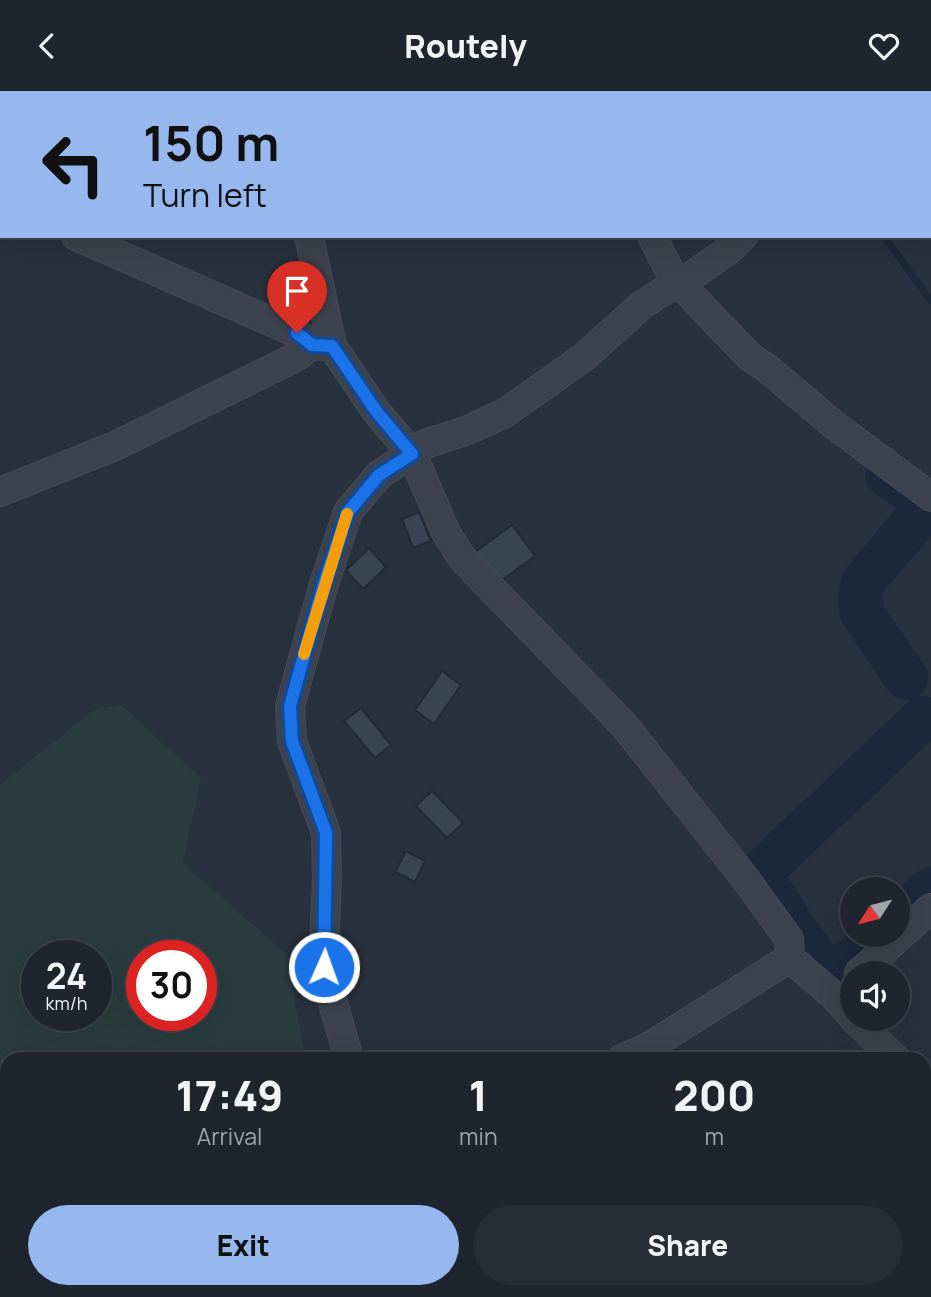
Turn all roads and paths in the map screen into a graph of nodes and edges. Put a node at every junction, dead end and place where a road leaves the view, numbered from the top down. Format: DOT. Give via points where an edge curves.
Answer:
graph roads {
  1 [pos="81,238"];
  2 [pos="309,238"];
  3 [pos="653,238"];
  4 [pos="741,238"];
  5 [pos="678,283"];
  6 [pos="322,346"];
  7 [pos="412,454"];
  8 [pos="0,492"];
  9 [pos="931,497"];
  10 [pos="931,908"];
  11 [pos="790,958"];
  12 [pos="872,961"];
  13 [pos="840,985"];
  14 [pos="867,1031"];
  15 [pos="347,1052"];
  16 [pos="638,1052"];
  17 [pos="889,1052"];
  1 -- 6 [label="street"];
  2 -- 6 [label="street"];
  3 -- 5 [label="street"];
  4 -- 5 [label="street"];
  5 -- 7 [label="street" via="642,305 584,357 505,413 425,444"];
  5 -- 9 [label="street" via="749,356"];
  6 -- 7 [label="street"];
  6 -- 8 [label="street" via="152,429"];
  7 -- 11 [label="street" via="446,533 462,558 624,725 789,939"];
  7 -- 15 [label="street" via="379,475 348,512 290,706 292,741 326,833 324,967"];
  10 -- 12 [label="street"];
  11 -- 13 [label="street"];
  11 -- 16 [label="street"];
  14 -- 17 [label="street"];
}
